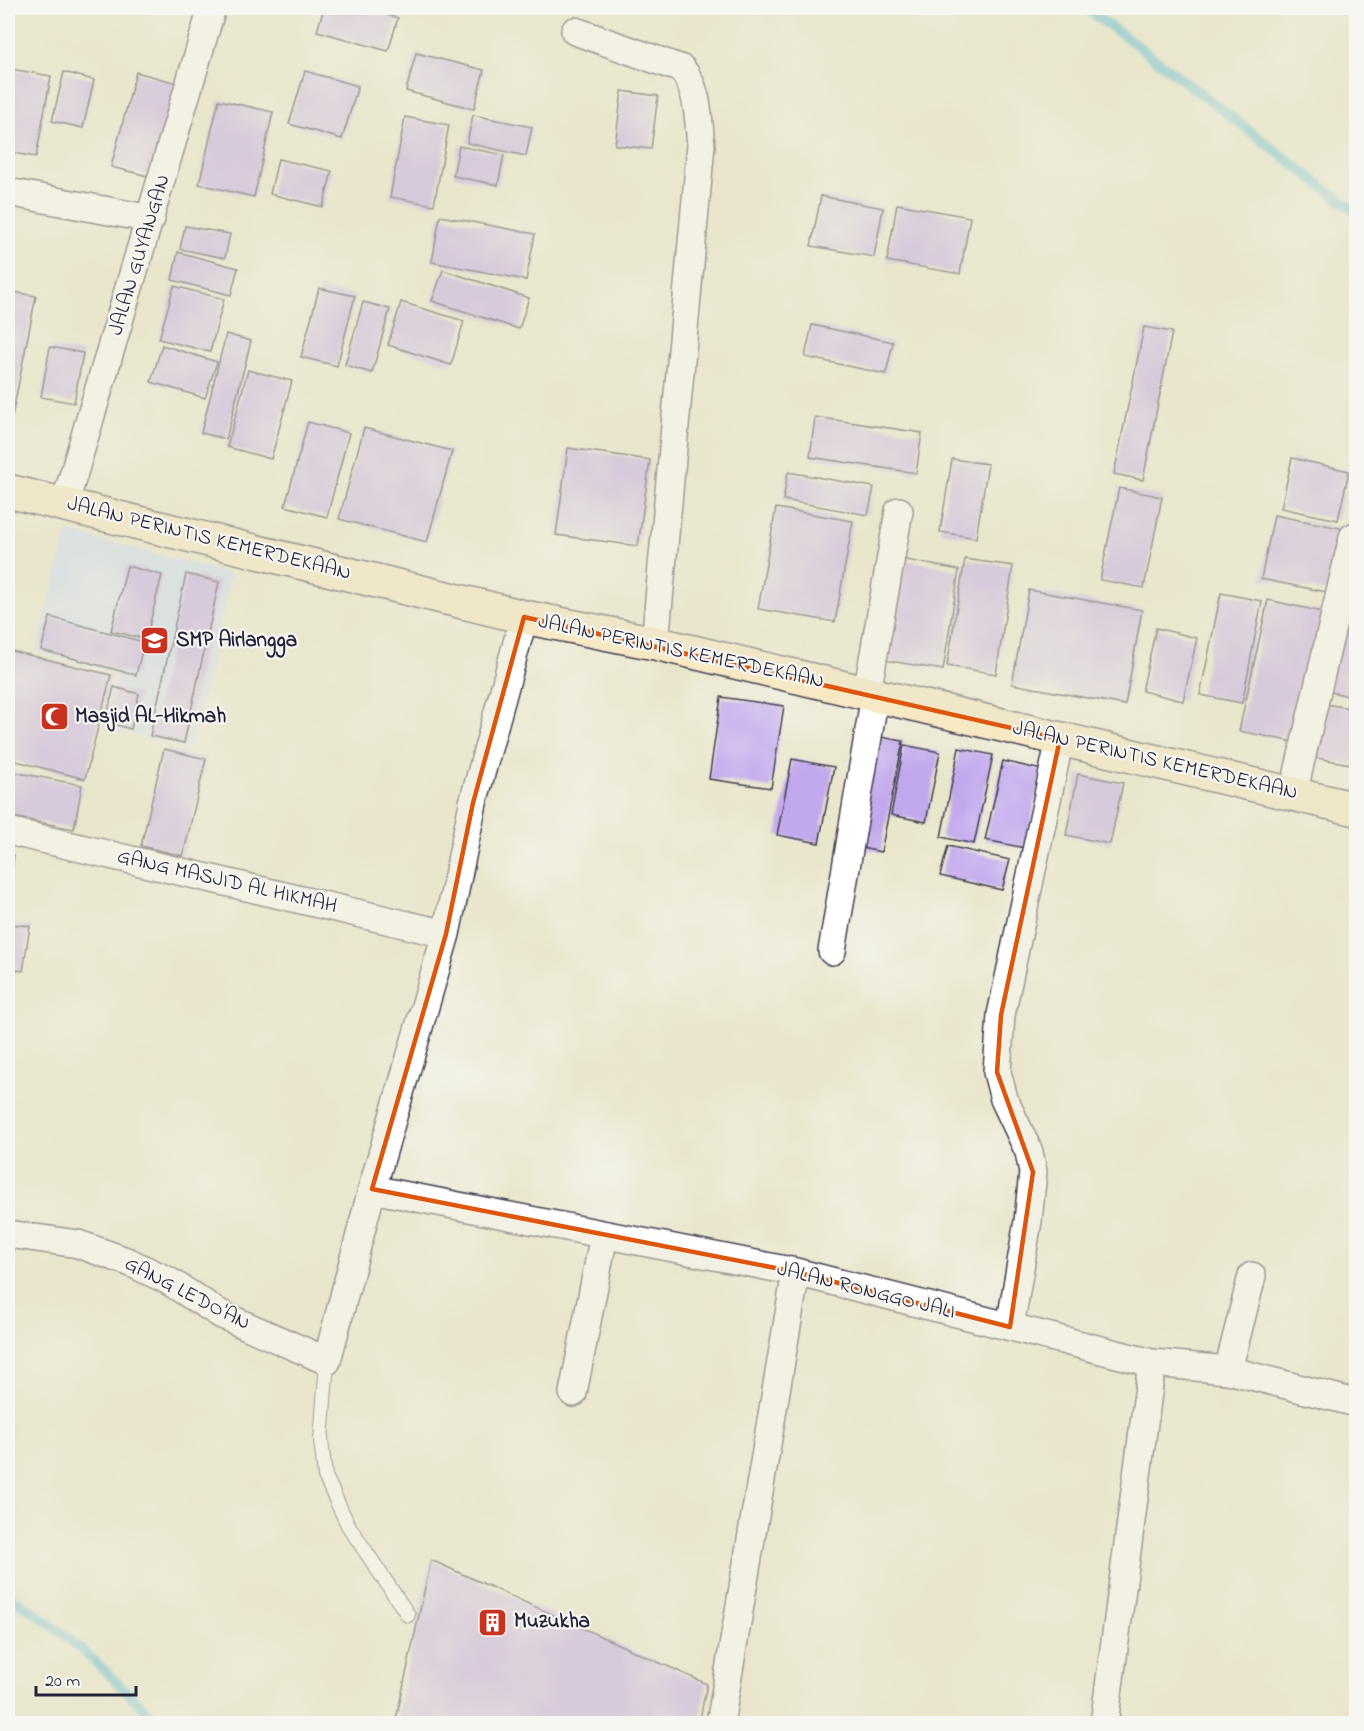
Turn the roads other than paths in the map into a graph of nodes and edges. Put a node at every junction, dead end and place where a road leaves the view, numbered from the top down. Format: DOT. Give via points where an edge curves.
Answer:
graph roads {
  1 [pos="212,8"];
  2 [pos="575,31"];
  3 [pos="8,192"];
  4 [pos="151,219"];
  5 [pos="8,491"];
  6 [pos="64,503"];
  7 [pos="900,511"];
  8 [pos="1353,537"];
  9 [pos="524,617"];
  10 [pos="655,644"];
  11 [pos="871,694"];
  12 [pos="1060,739"];
  13 [pos="1293,794"];
  14 [pos="1356,808"];
  15 [pos="8,831"];
  16 [pos="446,934"];
  17 [pos="832,951"];
  18 [pos="372,1189"];
  19 [pos="8,1233"];
  20 [pos="604,1235"];
  21 [pos="796,1272"];
  22 [pos="1252,1276"];
  23 [pos="1010,1327"];
  24 [pos="327,1361"];
  25 [pos="1152,1363"];
  26 [pos="1228,1370"];
  27 [pos="573,1393"];
  28 [pos="1356,1403"];
  29 [pos="408,1615"];
  30 [pos="720,1724"];
  31 [pos="1104,1724"];
  1 -- 4 [label="street, JALAN GUYANGAN"];
  2 -- 10 [label="street" via="682,69 693,83 696,101 701,145"];
  3 -- 4 [label="street"];
  4 -- 6 [label="street, JALAN GUYANGAN"];
  5 -- 6 [label="main road, JALAN PERINTIS KEMERDEKAAN"];
  6 -- 9 [label="main road, JALAN PERINTIS KEMERDEKAAN"];
  7 -- 11 [label="street"];
  8 -- 13 [label="street"];
  9 -- 10 [label="main road, JALAN PERINTIS KEMERDEKAAN"];
  9 -- 16 [label="street" via="473,803"];
  10 -- 11 [label="main road, JALAN PERINTIS KEMERDEKAAN"];
  11 -- 12 [label="main road, JALAN PERINTIS KEMERDEKAAN"];
  11 -- 17 [label="street"];
  12 -- 13 [label="main road, JALAN PERINTIS KEMERDEKAAN"];
  12 -- 23 [label="street" via="1001,1015 997,1072 1004,1098 1029,1152 1033,1172"];
  13 -- 14 [label="main road, JALAN PERINTIS KEMERDEKAAN"];
  15 -- 16 [label="street, GANG MASJID AL HIKMAH"];
  16 -- 18 [label="street"];
  18 -- 20 [label="street, JALAN RONGGO JALI"];
  18 -- 24 [label="street"];
  19 -- 24 [label="street, GANG LEDO'AN" via="78,1244 129,1262 167,1280 222,1315"];
  20 -- 21 [label="street, JALAN RONGGO JALI"];
  20 -- 27 [label="street"];
  21 -- 23 [label="street, JALAN RONGGO JALI"];
  21 -- 30 [label="street"];
  22 -- 26 [label="street"];
  23 -- 25 [label="street, JALAN RONGGO JALI"];
  24 -- 29 [label="lane" via="321,1440 326,1476 348,1525"];
  25 -- 26 [label="street, JALAN RONGGO JALI"];
  25 -- 31 [label="street"];
  26 -- 28 [label="street, JALAN RONGGO JALI"];
}
